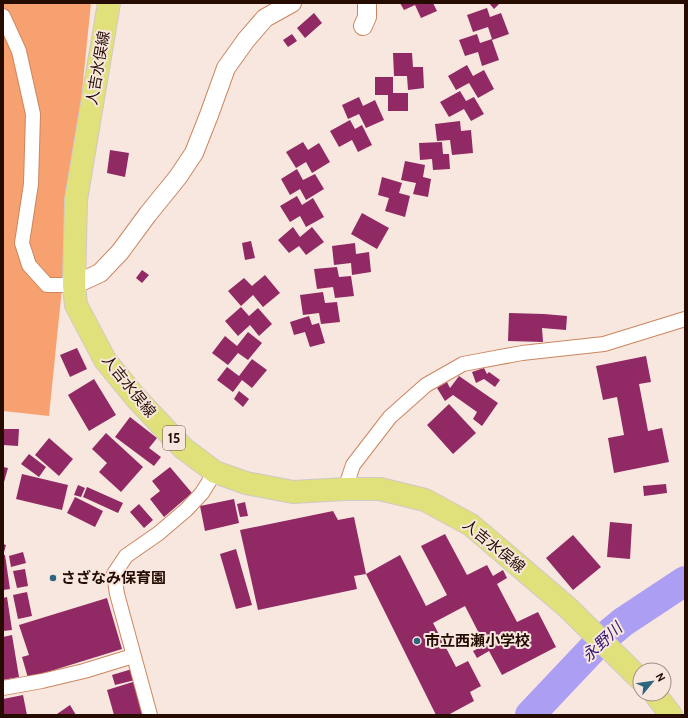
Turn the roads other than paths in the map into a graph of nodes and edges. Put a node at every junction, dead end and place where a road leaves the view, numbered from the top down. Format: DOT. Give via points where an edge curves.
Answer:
graph roads {
  1 [pos="108,3"];
  2 [pos="292,3"];
  3 [pos="367,3"];
  4 [pos="3,16"];
  5 [pos="362,26"];
  6 [pos="74,285"];
  7 [pos="685,319"];
  8 [pos="215,472"];
  9 [pos="345,489"];
  10 [pos="133,656"];
  11 [pos="632,672"];
  12 [pos="3,688"];
  13 [pos="661,702"];
  14 [pos="150,715"];
  15 [pos="671,715"];
  1 -- 6 [label="main road, 人吉水俣線 / 15" via="76,200"];
  2 -- 6 [label="street" via="266,18 226,68 194,153 178,177 120,252 100,273"];
  3 -- 5 [label="street" via="367,17"];
  4 -- 6 [label="street" via="19,51 33,114 31,184 22,243 29,265 47,285"];
  6 -- 8 [label="main road, 人吉水俣線 / 15" via="76,305 105,360 136,398 183,448"];
  7 -- 9 [label="street" via="604,344 522,353 463,364 426,384 390,417 353,465"];
  8 -- 9 [label="main road, 人吉水俣線 / 15" via="246,483 293,492"];
  8 -- 10 [label="street" via="202,493 186,510 126,556 114,574"];
  9 -- 11 [label="main road, 人吉水俣線 / 15" via="380,490 425,500 464,521 567,607"];
  10 -- 12 [label="street" via="84,671"];
  10 -- 14 [label="street"];
  13 -- 15 [label="main road"];
}
